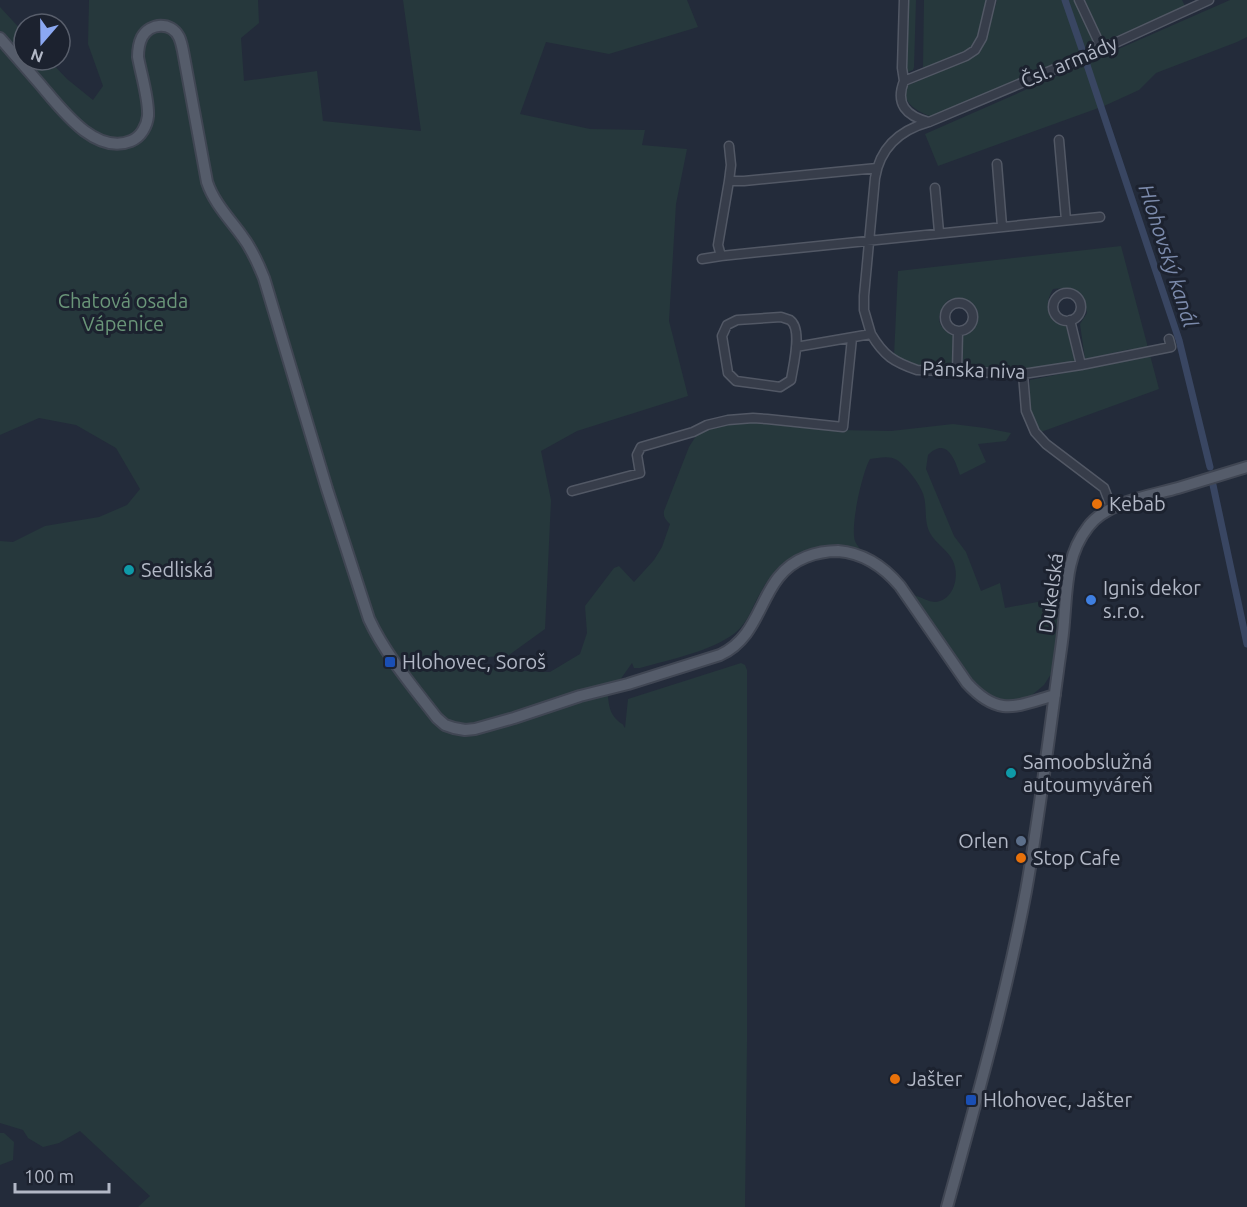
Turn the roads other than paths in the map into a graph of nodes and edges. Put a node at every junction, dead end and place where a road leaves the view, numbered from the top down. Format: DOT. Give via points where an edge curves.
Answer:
graph roads {
  1 [pos="904,0"];
  2 [pos="992,0"];
  3 [pos="1079,0"];
  4 [pos="1209,0"];
  5 [pos="1189,4"];
  6 [pos="0,38"];
  7 [pos="1102,48"];
  8 [pos="904,81"];
  9 [pos="908,112"];
  10 [pos="929,122"];
  11 [pos="906,131"];
  12 [pos="1059,140"];
  13 [pos="729,146"];
  14 [pos="997,164"];
  15 [pos="877,168"];
  16 [pos="729,181"];
  17 [pos="935,188"];
  18 [pos="1100,217"];
  19 [pos="1066,220"];
  20 [pos="1002,226"];
  21 [pos="939,232"];
  22 [pos="868,240"];
  23 [pos="721,256"];
  24 [pos="702,259"];
  25 [pos="1070,320"];
  26 [pos="958,332"];
  27 [pos="871,334"];
  28 [pos="852,338"];
  29 [pos="1169,339"];
  30 [pos="796,347"];
  31 [pos="1081,365"];
  32 [pos="957,373"];
  33 [pos="1023,375"];
  34 [pos="1247,466"];
  35 [pos="572,491"];
  36 [pos="1112,509"];
  37 [pos="1055,695"];
  38 [pos="947,1207"];
  1 -- 8 [label="street"];
  2 -- 8 [label="street" via="975,50"];
  3 -- 7 [label="street"];
  4 -- 5 [label="street, Čsl. armády"];
  5 -- 7 [label="street, Čsl. armády"];
  6 -- 37 [label="main road" via="78,126 101,140 121,143 138,136 147,120 138,58 141,40 156,26 168,26 177,34 207,182 214,200 254,253 264,278 365,609 386,649 445,725 465,730 493,725 725,653 748,632 782,571 826,551 856,555 887,572 968,682 988,701 1016,707"];
  7 -- 10 [label="street, Čsl. armády"];
  8 -- 9 [label="street" via="901,103"];
  9 -- 10 [label="street"];
  9 -- 11 [label="street"];
  10 -- 11 [label="street, Čsl. armády"];
  11 -- 15 [label="street" via="888,146"];
  12 -- 19 [label="street"];
  13 -- 16 [label="street"];
  14 -- 20 [label="street"];
  15 -- 16 [label="street"];
  15 -- 22 [label="street"];
  16 -- 23 [label="street" via="718,245"];
  17 -- 21 [label="street"];
  18 -- 19 [label="street"];
  19 -- 20 [label="street"];
  20 -- 21 [label="street"];
  21 -- 22 [label="street"];
  22 -- 23 [label="street"];
  22 -- 27 [label="street" via="864,310"];
  23 -- 24 [label="street"];
  25 -- 31 [label="street"];
  26 -- 32 [label="street"];
  27 -- 28 [label="street"];
  27 -- 32 [label="street, Pánska niva" via="888,357 901,364 917,370"];
  28 -- 30 [label="street"];
  28 -- 35 [label="street" via="843,427 753,418 712,423 641,447 637,454 640,473"];
  29 -- 31 [label="street, Pánska niva" via="1171,347"];
  30 -- 30 [label="street" via="797,330 791,321 781,317 737,320 728,325 722,336 728,373 736,381 780,387 791,380"];
  31 -- 33 [label="street, Pánska niva"];
  32 -- 33 [label="street, Pánska niva"];
  33 -- 36 [label="street" via="1030,425 1046,444 1104,488"];
  34 -- 36 [label="main road, Dukelská"];
  36 -- 37 [label="main road, Dukelská" via="1090,523 1072,556"];
  37 -- 38 [label="main road, Dukelská" via="1018,932"];
}
